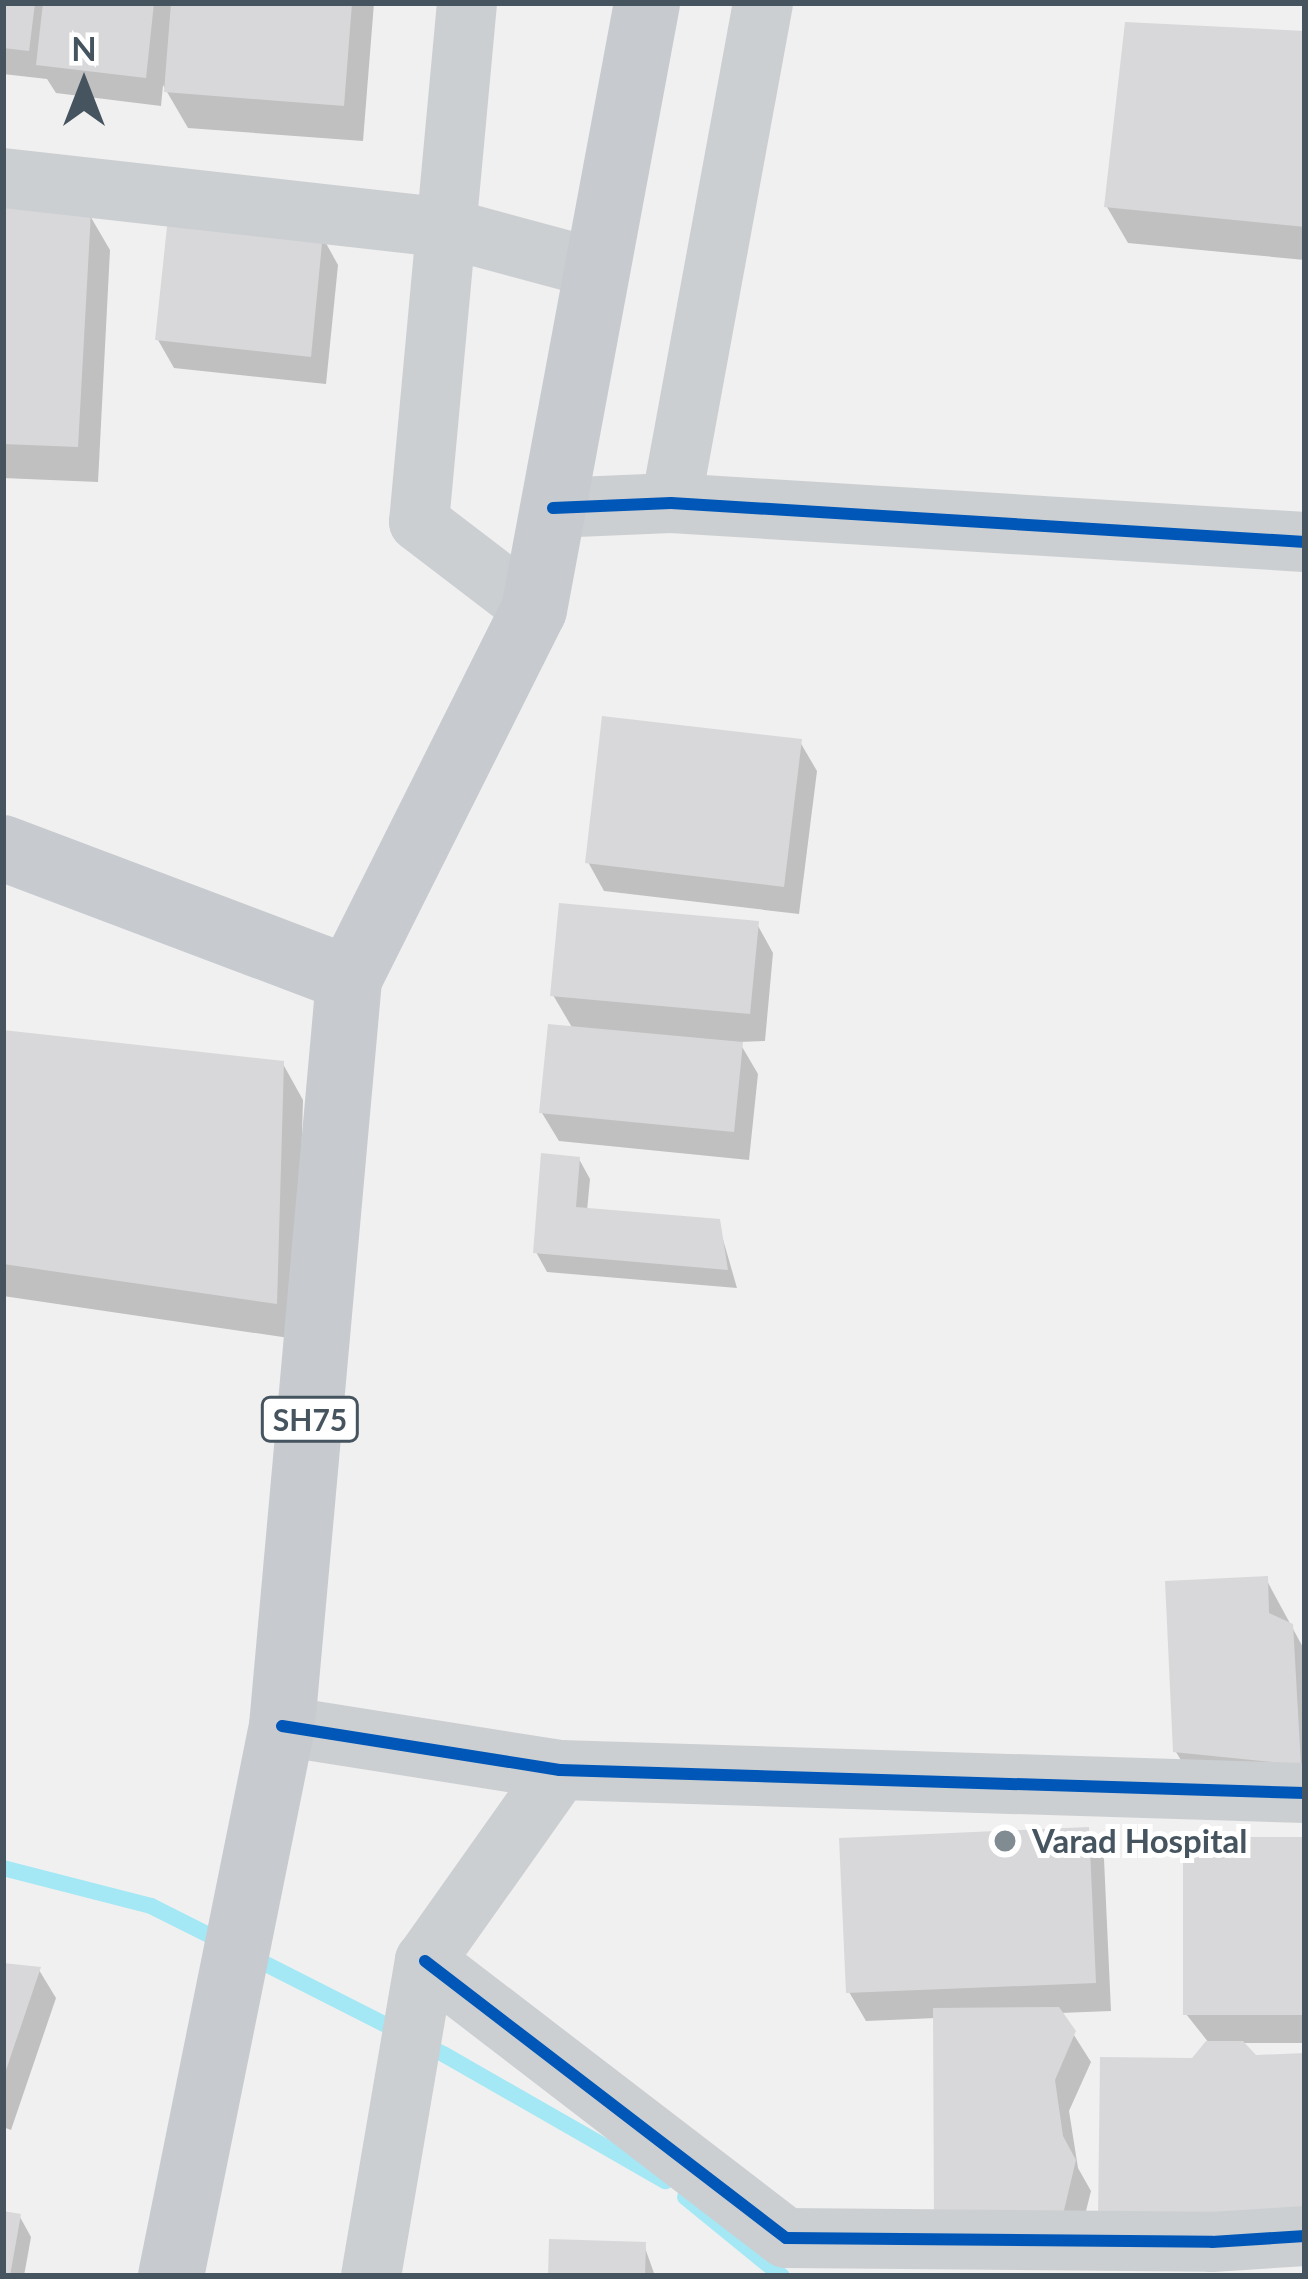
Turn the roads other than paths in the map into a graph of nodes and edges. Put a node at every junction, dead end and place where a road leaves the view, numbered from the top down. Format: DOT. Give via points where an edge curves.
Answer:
graph roads {
  1 [pos="467,3"];
  2 [pos="647,3"];
  3 [pos="763,3"];
  4 [pos="3,178"];
  5 [pos="446,228"];
  6 [pos="598,268"];
  7 [pos="671,503"];
  8 [pos="553,508"];
  9 [pos="1305,542"];
  10 [pos="534,610"];
  11 [pos="3,848"];
  12 [pos="350,980"];
  13 [pos="282,1726"];
  14 [pos="560,1770"];
  15 [pos="1305,1793"];
  16 [pos="425,1961"];
  17 [pos="1305,2236"];
  18 [pos="171,2276"];
  19 [pos="371,2276"];
  1 -- 5 [label="street"];
  2 -- 6 [label="main road, SH75"];
  3 -- 7 [label="street"];
  4 -- 5 [label="street"];
  5 -- 6 [label="street"];
  5 -- 10 [label="street" via="418,522"];
  6 -- 8 [label="main road, SH75"];
  7 -- 8 [label="street"];
  7 -- 9 [label="street"];
  8 -- 10 [label="main road, SH75"];
  10 -- 12 [label="main road, SH75"];
  11 -- 12 [label="main road"];
  12 -- 13 [label="main road, SH75"];
  13 -- 14 [label="street"];
  13 -- 18 [label="main road, SH75"];
  14 -- 15 [label="street"];
  14 -- 16 [label="street"];
  16 -- 17 [label="street" via="785,2238"];
  16 -- 19 [label="street"];
}
